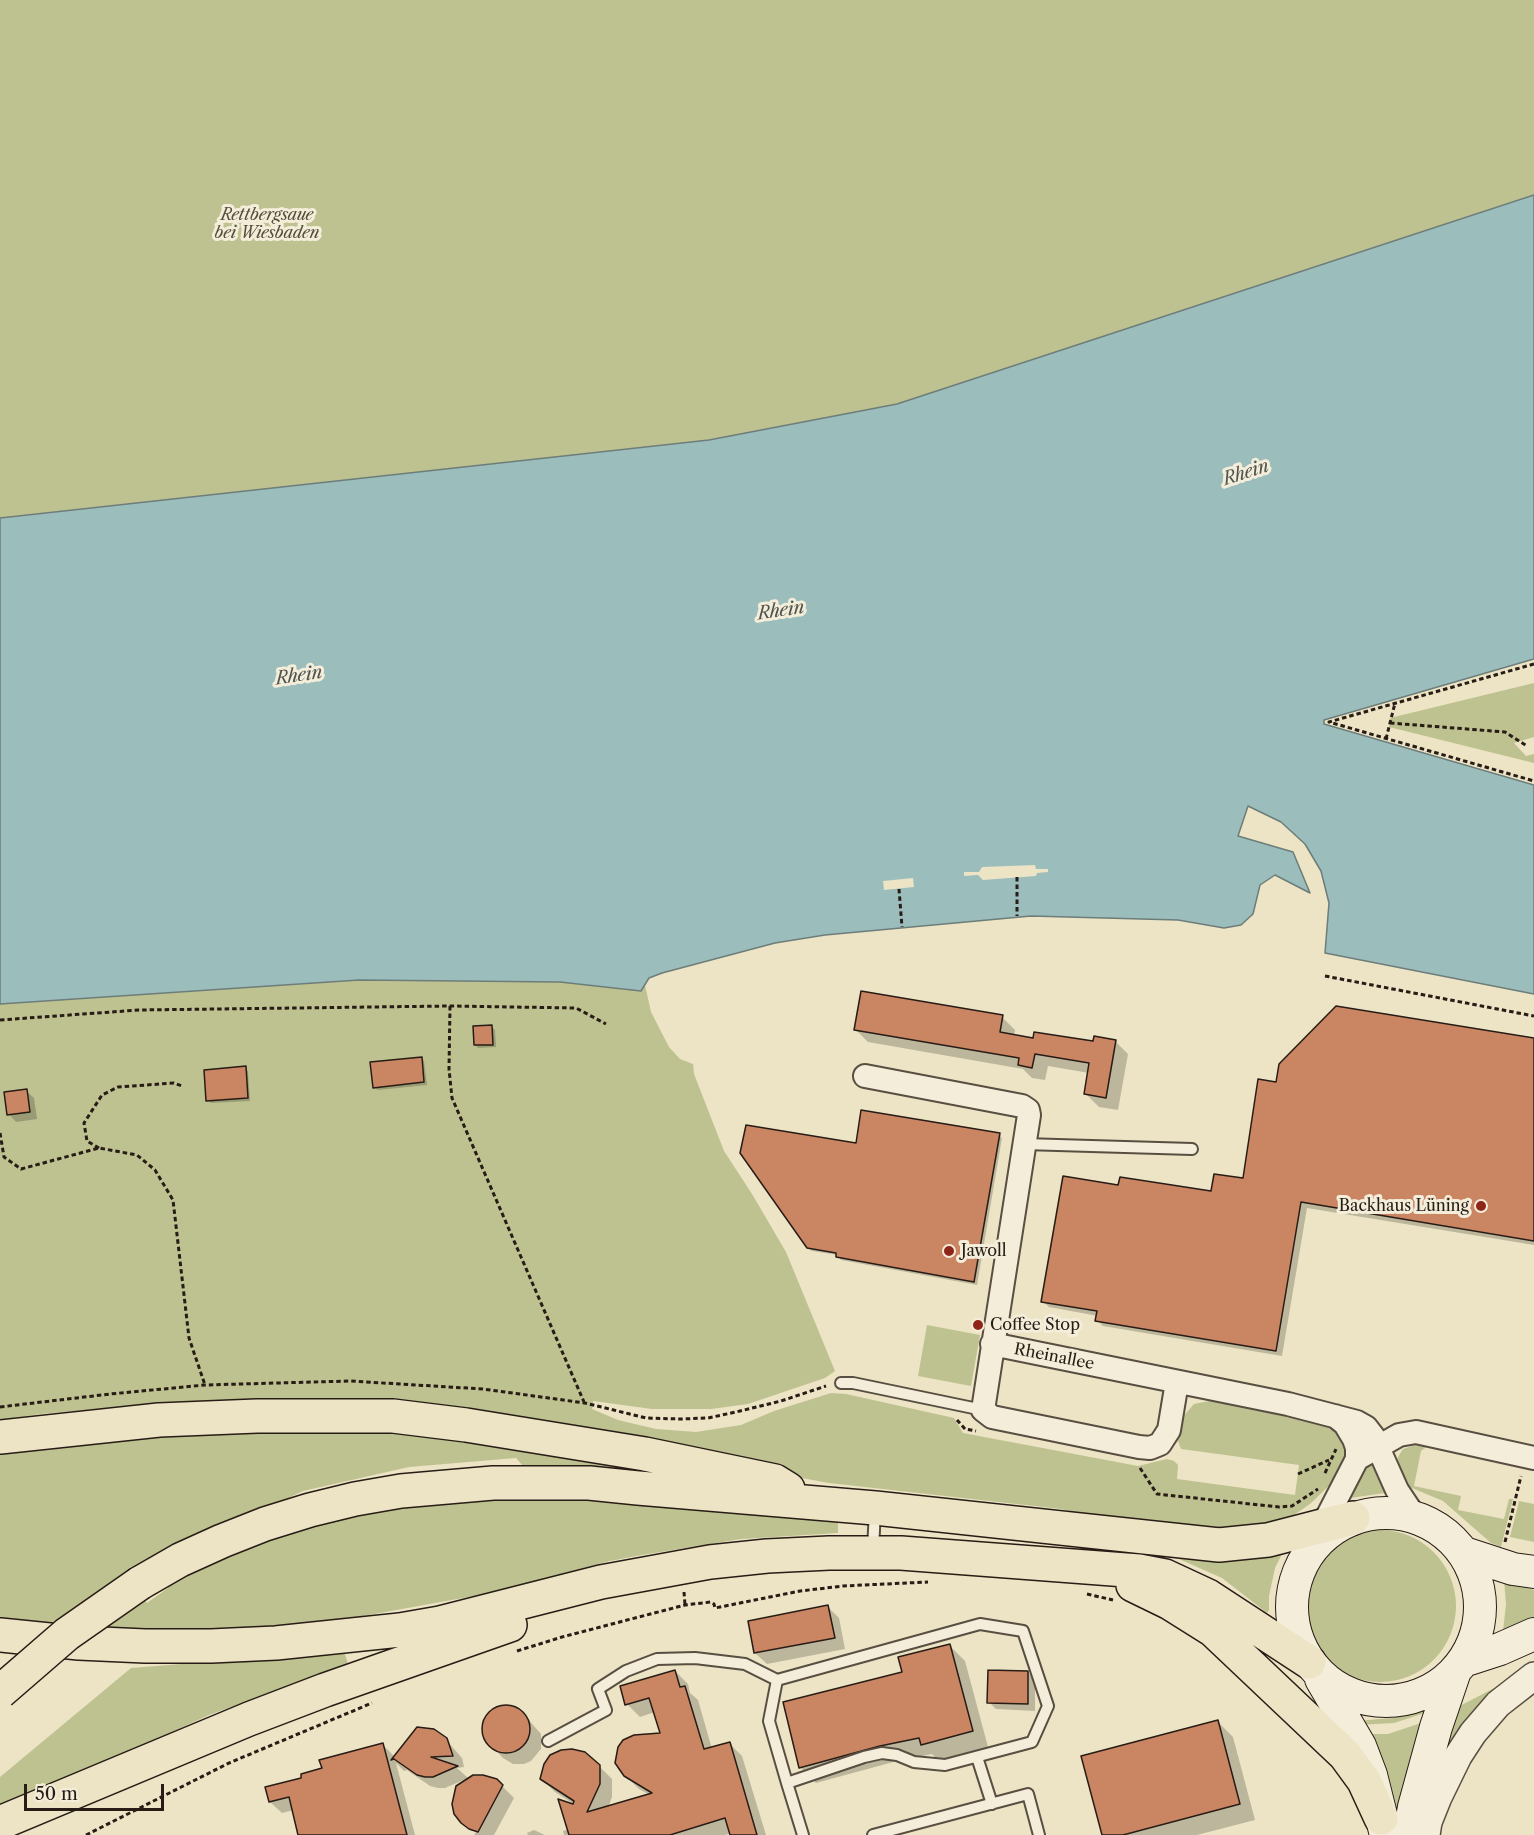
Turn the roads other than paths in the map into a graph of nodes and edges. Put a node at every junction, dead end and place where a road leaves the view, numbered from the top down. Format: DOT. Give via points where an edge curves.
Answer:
graph roads {
  1 [pos="865,1076"];
  2 [pos="1024,1144"];
  3 [pos="1192,1149"];
  4 [pos="992,1344"];
  5 [pos="1178,1382"];
  6 [pos="841,1383"];
  7 [pos="983,1410"];
  8 [pos="1334,1415"];
  9 [pos="0,1437"];
  10 [pos="1378,1446"];
  11 [pos="1356,1459"];
  12 [pos="1529,1462"];
  13 [pos="799,1502"];
  14 [pos="875,1508"];
  15 [pos="1415,1517"];
  16 [pos="1353,1518"];
  17 [pos="1315,1541"];
  18 [pos="873,1553"];
  19 [pos="1464,1553"];
  20 [pos="751,1558"];
  21 [pos="1050,1564"];
  22 [pos="1534,1572"];
  23 [pos="1534,1634"];
  24 [pos="0,1635"];
  25 [pos="1312,1665"];
  26 [pos="1460,1666"];
  27 [pos="1534,1676"];
  28 [pos="777,1680"];
  29 [pos="0,1692"];
  30 [pos="548,1741"];
  31 [pos="977,1757"];
  32 [pos="787,1783"];
  33 [pos="992,1804"];
  34 [pos="0,1823"];
  35 [pos="1383,1826"];
  36 [pos="803,1835"];
  37 [pos="873,1835"];
  38 [pos="1039,1835"];
  39 [pos="1409,1835"];
  40 [pos="1426,1835"];
  1 -- 2 [label="street, Rheinallee" via="1022,1106 1029,1115"];
  2 -- 3 [label="lane"];
  2 -- 4 [label="street, Rheinallee"];
  4 -- 5 [label="street, Rheinallee"];
  4 -- 7 [label="street"];
  5 -- 7 [label="street" via="1169,1430 1160,1444 1150,1448 993,1417"];
  5 -- 8 [label="street, Rheinallee"];
  6 -- 7 [label="lane"];
  8 -- 10 [label="street, Rheinallee" via="1363,1425"];
  8 -- 11 [label="street" via="1346,1424 1354,1439"];
  9 -- 13 [label="highway" via="159,1420 393,1416 700,1464 775,1481"];
  10 -- 11 [label="street"];
  10 -- 12 [label="street" via="1399,1435 1416,1432"];
  10 -- 15 [label="street, Rheinallee" via="1396,1490"];
  11 -- 17 [label="street"];
  13 -- 14 [label="highway"];
  13 -- 29 [label="highway, bridge" via="578,1483 493,1483 355,1499 265,1524 211,1546 140,1583 67,1634"];
  14 -- 17 [label="highway" via="1219,1545"];
  14 -- 18 [label="lane"];
  15 -- 16 [label="main road" via="1384,1513"];
  15 -- 19 [label="main road" via="1442,1531"];
  16 -- 17 [label="highway"];
  17 -- 25 [label="main road" via="1295,1581 1292,1606 1295,1631"];
  18 -- 20 [label="highway"];
  18 -- 21 [label="highway"];
  19 -- 22 [label="main road"];
  19 -- 26 [label="main road" via="1473,1569 1480,1613 1475,1638"];
  20 -- 24 [label="highway" via="655,1571 440,1623 342,1637 211,1646 145,1646"];
  20 -- 34 [label="highway" via="616,1589 336,1686"];
  21 -- 25 [label="highway" via="1165,1576 1208,1596"];
  21 -- 35 [label="highway" via="1132,1585 1213,1630 1345,1755 1364,1781"];
  23 -- 26 [label="main road"];
  25 -- 26 [label="main road" via="1346,1692 1384,1701 1423,1694"];
  25 -- 35 [label="main road" via="1360,1746"];
  26 -- 39 [label="main road" via="1436,1727"];
  27 -- 40 [label="street" via="1498,1704 1473,1733 1438,1797"];
  28 -- 30 [label="lane" via="745,1664 696,1658 657,1659 626,1671 598,1689 606,1710"];
  28 -- 31 [label="lane" via="980,1624 1023,1631 1048,1706 1032,1742"];
  28 -- 32 [label="lane" via="769,1721"];
  31 -- 32 [label="lane" via="945,1764 914,1762 897,1755 864,1756"];
  31 -- 33 [label="lane"];
  32 -- 36 [label="lane"];
  33 -- 37 [label="lane"];
  33 -- 38 [label="lane" via="1028,1794"];
}
